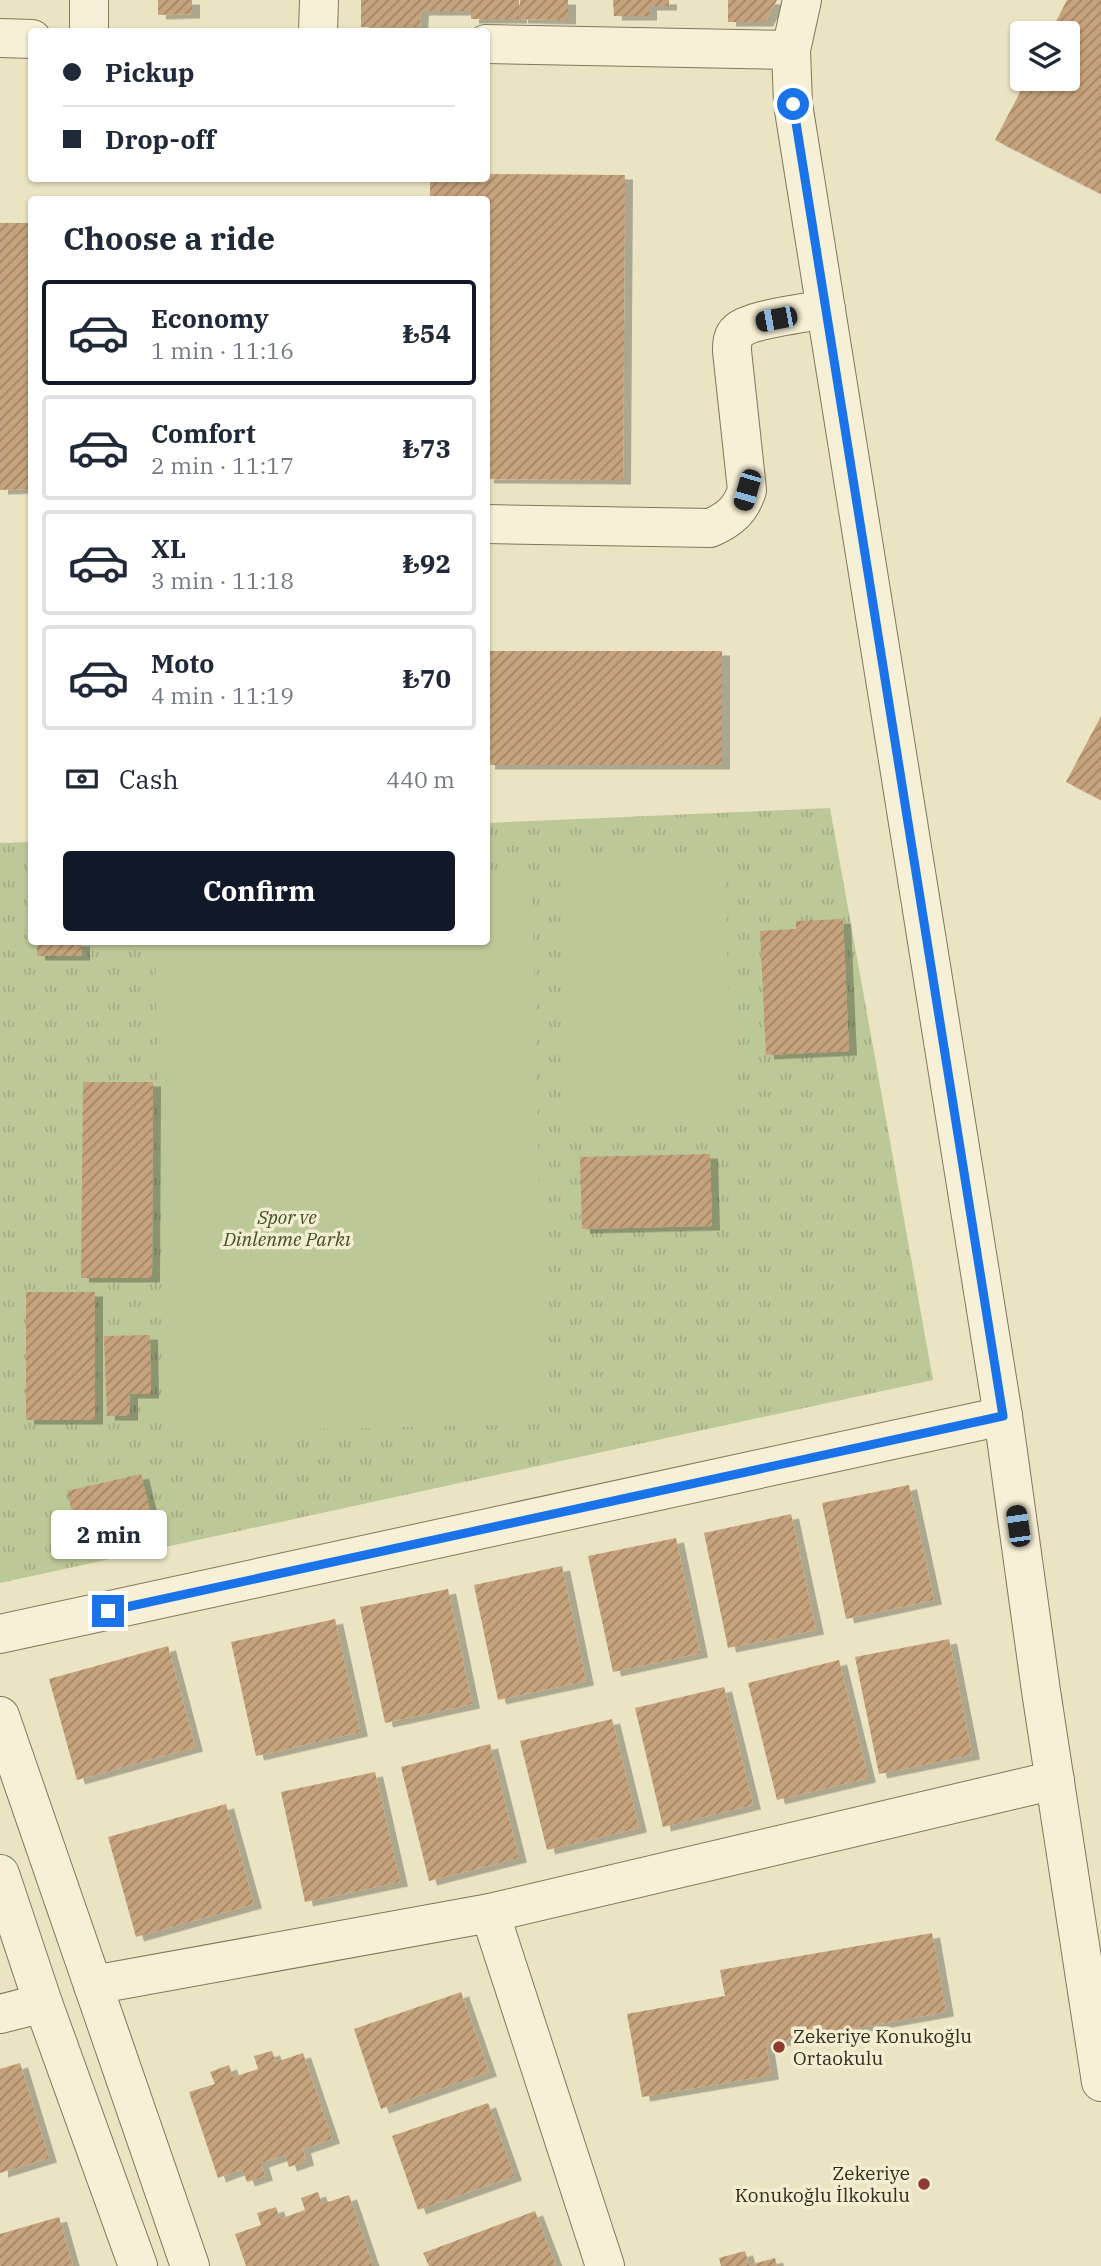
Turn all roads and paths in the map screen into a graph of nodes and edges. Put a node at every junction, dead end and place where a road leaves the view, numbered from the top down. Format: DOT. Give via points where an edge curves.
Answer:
graph roads {
  1 [pos="89,0"];
  2 [pos="319,0"];
  3 [pos="802,0"];
  4 [pos="89,28"];
  5 [pos="318,28"];
  6 [pos="0,38"];
  7 [pos="28,39"];
  8 [pos="490,44"];
  9 [pos="792,50"];
  10 [pos="826,309"];
  11 [pos="490,524"];
  12 [pos="1003,1416"];
  13 [pos="0,1634"];
  14 [pos="0,1716"];
  15 [pos="1055,1780"];
  16 [pos="0,1874"];
  17 [pos="490,1913"];
  18 [pos="93,1985"];
  19 [pos="43,2003"];
  20 [pos="0,2014"];
  21 [pos="1101,2082"];
  22 [pos="138,2266"];
  23 [pos="190,2266"];
  24 [pos="606,2266"];
  1 -- 4 [label="street"];
  2 -- 5 [label="street"];
  3 -- 9 [label="street"];
  6 -- 7 [label="street"];
  8 -- 9 [label="street"];
  9 -- 10 [label="street" via="793,104"];
  10 -- 11 [label="street" via="751,323 733,339 747,490 743,504 723,523 710,528"];
  10 -- 12 [label="street"];
  12 -- 13 [label="street"];
  12 -- 15 [label="street"];
  14 -- 18 [label="street"];
  15 -- 17 [label="street"];
  15 -- 21 [label="street"];
  16 -- 19 [label="street"];
  17 -- 18 [label="street"];
  17 -- 24 [label="street"];
  18 -- 23 [label="street"];
  19 -- 20 [label="street"];
  19 -- 22 [label="street"];
}
